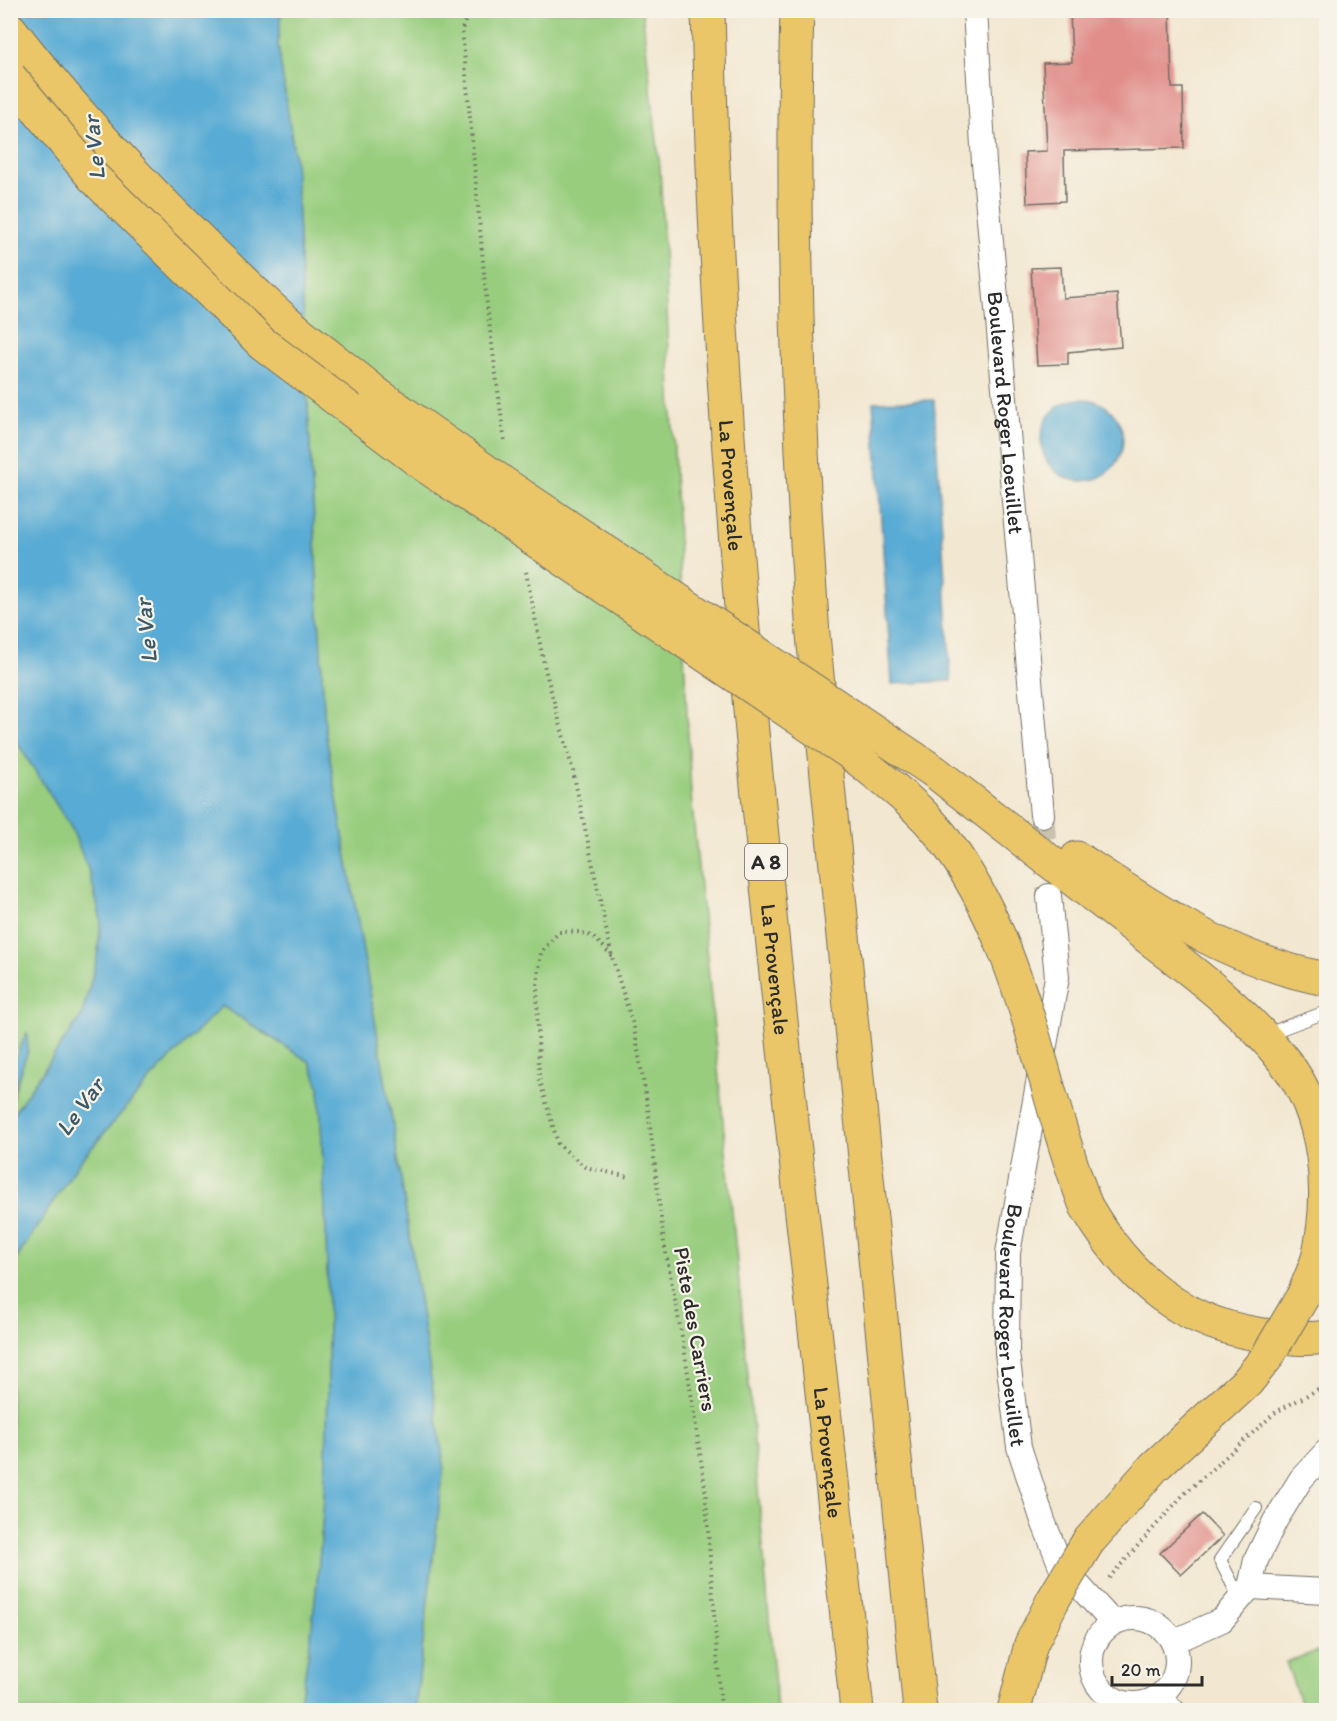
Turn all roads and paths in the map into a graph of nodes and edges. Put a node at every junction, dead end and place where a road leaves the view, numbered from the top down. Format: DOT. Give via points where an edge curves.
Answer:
graph roads {
  1 [pos="708,10"];
  2 [pos="797,10"];
  3 [pos="975,10"];
  4 [pos="10,29"];
  5 [pos="10,77"];
  6 [pos="935,772"];
  7 [pos="1042,815"];
  8 [pos="1049,897"];
  9 [pos="1326,979"];
  10 [pos="1326,1012"];
  11 [pos="1263,1035"];
  12 [pos="629,1177"];
  13 [pos="1326,1337"];
  14 [pos="1326,1385"];
  15 [pos="1326,1452"];
  16 [pos="1256,1508"];
  17 [pos="1103,1578"];
  18 [pos="1326,1591"];
  19 [pos="1245,1593"];
  20 [pos="1113,1623"];
  21 [pos="1173,1642"];
  22 [pos="1163,1693"];
  23 [pos="1111,1704"];
  24 [pos="721,1710"];
  25 [pos="857,1710"];
  26 [pos="920,1710"];
  27 [pos="1014,1710"];
  28 [pos="1181,1710"];
  1 -- 25 [label="highway, La Provençale / A 8" via="710,126 731,494 772,925"];
  2 -- 26 [label="highway" via="796,298 801,468 812,623"];
  3 -- 7 [label="street, Boulevard Roger Loeuillet" via="984,163"];
  4 -- 6 [label="highway, bridge" via="134,173 269,306 377,394 503,483"];
  5 -- 13 [label="highway, bridge" via="93,177 262,343 424,465 853,755 914,806 939,833 983,898 1004,944 1067,1159 1086,1206 1105,1239 1135,1273 1176,1306 1218,1326 1248,1334 1311,1340"];
  6 -- 9 [label="highway" via="1183,927 1278,968"];
  6 -- 11 [label="highway" via="1173,957"];
  8 -- 20 [label="street, Boulevard Roger Loeuillet" via="1057,977 1008,1253 1007,1353 1019,1447 1043,1521 1061,1566"];
  10 -- 11 [label="lane"];
  11 -- 27 [label="highway, bridge" via="1307,1099 1319,1140 1325,1173 1317,1259 1303,1296 1267,1357 1247,1382 1154,1467 1088,1542 1032,1644"];
  12 -- 24 [label="path, Piste des Carriers" via="585,1167 558,1144 539,1078 537,986 541,952 559,932 579,930 595,938 612,957 634,1028 664,1243 703,1476"];
  14 -- 17 [label="path" via="1276,1412 1183,1495 1110,1578"];
  15 -- 19 [label="street" via="1301,1479 1275,1521"];
  16 -- 19 [label="lane" via="1221,1560"];
  18 -- 19 [label="street"];
  19 -- 21 [label="street" via="1222,1620"];
  20 -- 21 [label="street" via="1127,1618 1154,1622"];
  20 -- 23 [label="street" via="1101,1632 1090,1659 1093,1674"];
  21 -- 22 [label="street" via="1176,1669"];
  22 -- 23 [label="street" via="1138,1704"];
  22 -- 28 [label="lane"];
}
